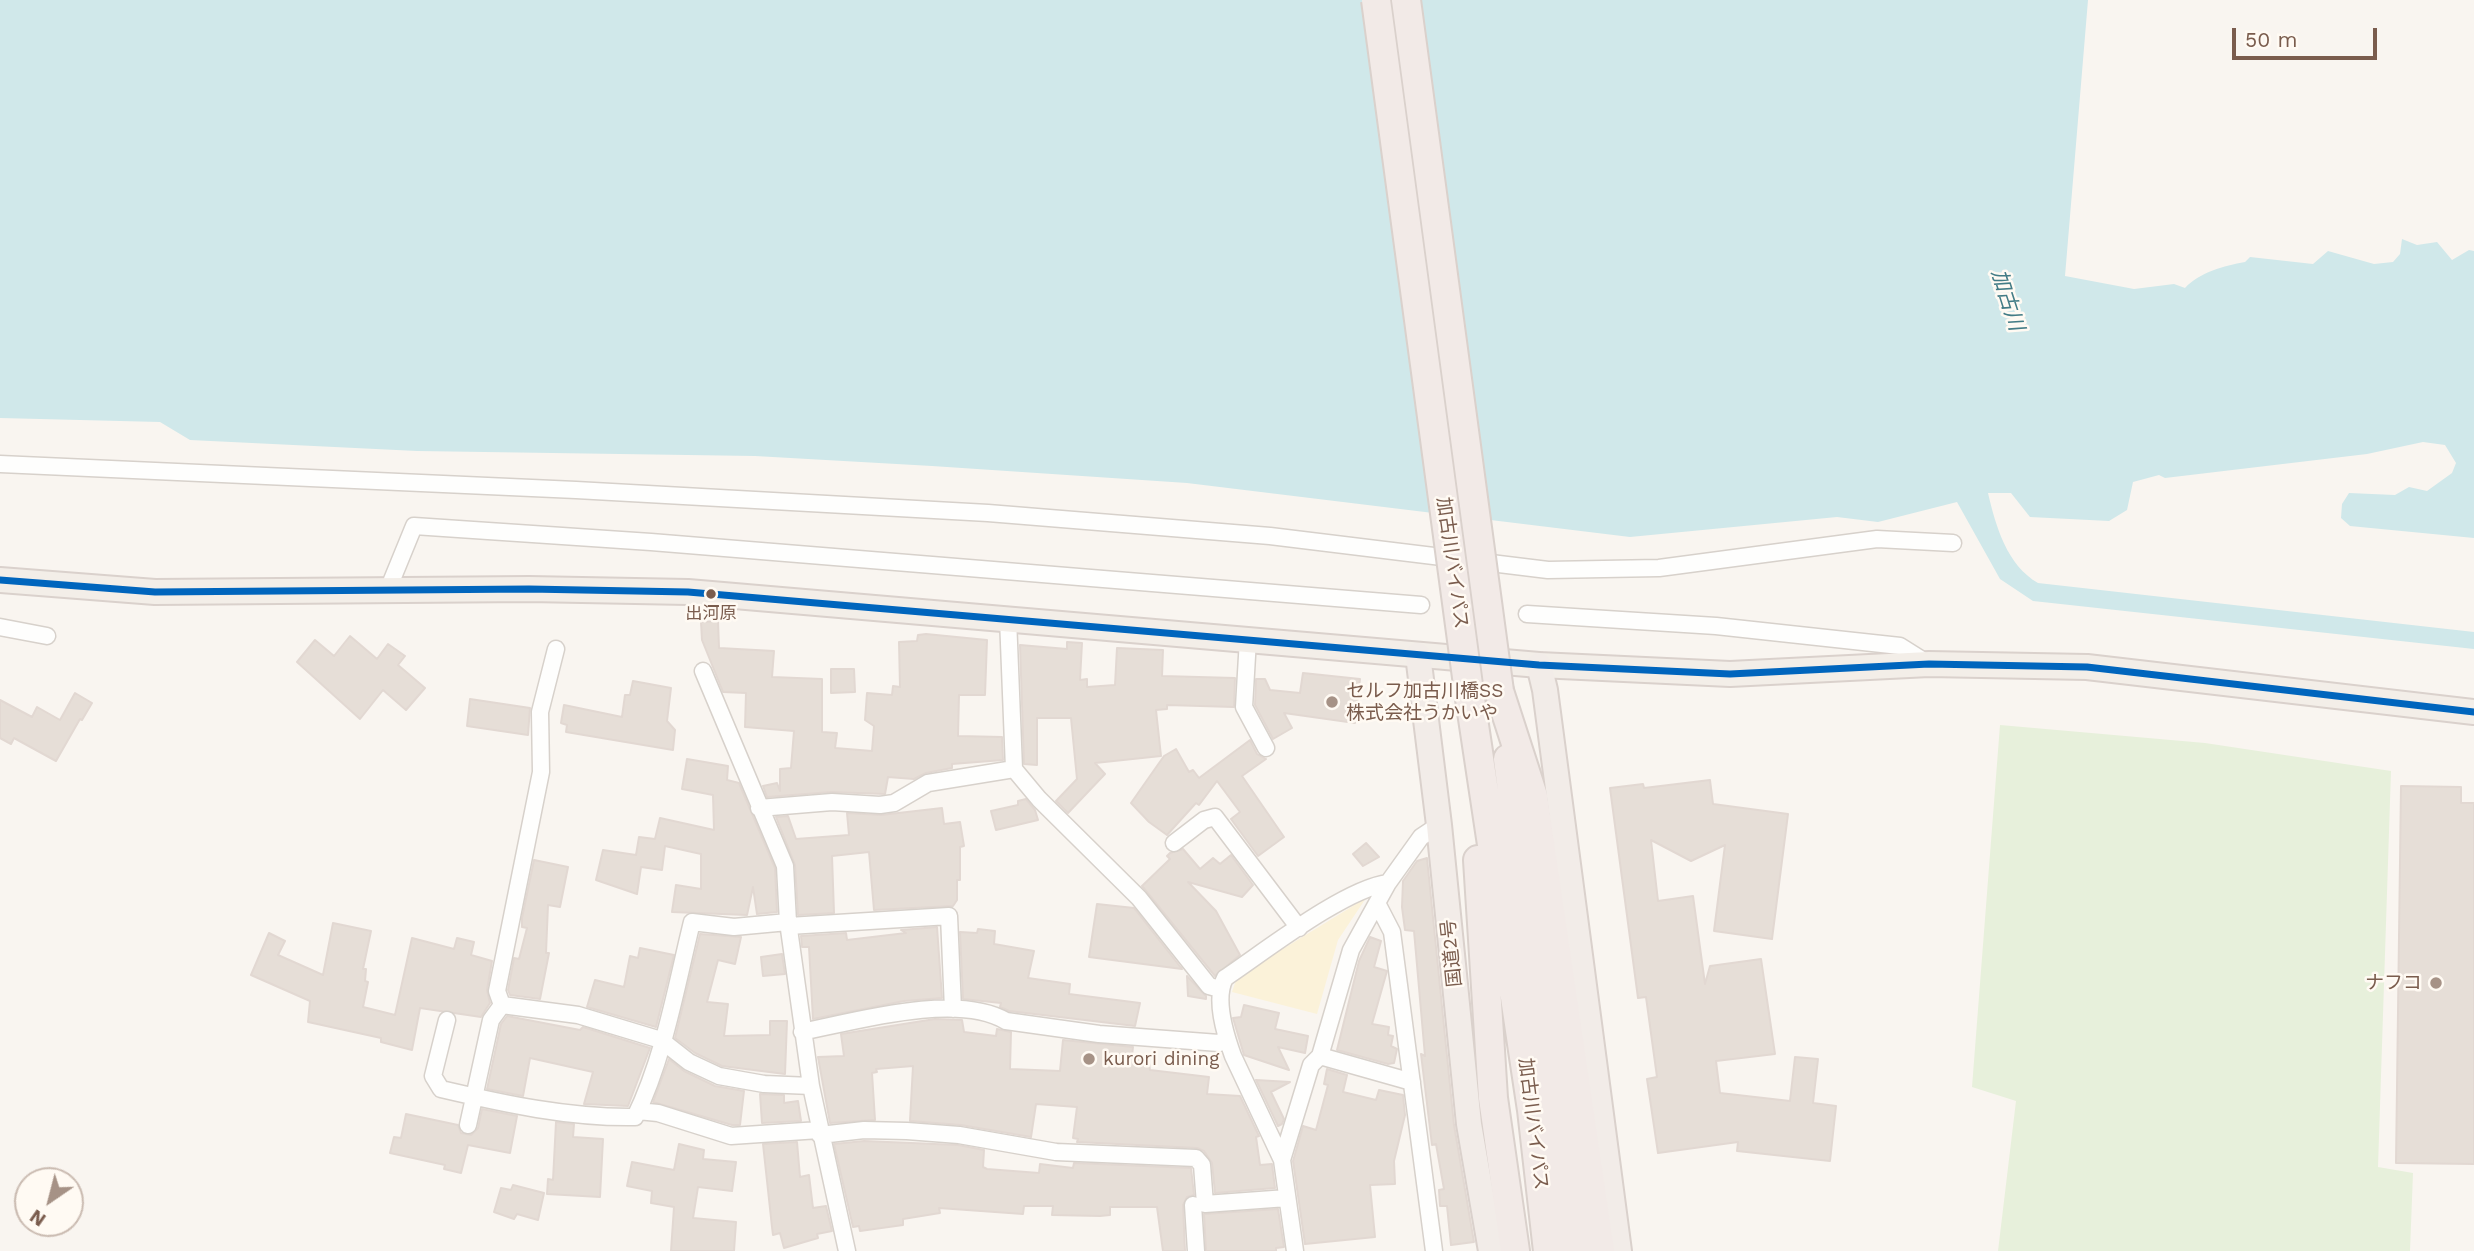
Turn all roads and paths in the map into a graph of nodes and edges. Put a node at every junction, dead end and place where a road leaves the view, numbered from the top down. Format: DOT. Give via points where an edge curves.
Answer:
graph roads {
  1 [pos="1376,0"];
  2 [pos="1406,0"];
  3 [pos="0,464"];
  4 [pos="1953,543"];
  5 [pos="0,580"];
  6 [pos="387,592"];
  7 [pos="1421,605"];
  8 [pos="1527,614"];
  9 [pos="1008,618"];
  10 [pos="0,627"];
  11 [pos="47,636"];
  12 [pos="1248,639"];
  13 [pos="556,649"];
  14 [pos="1418,655"];
  15 [pos="1928,664"];
  16 [pos="1539,665"];
  17 [pos="703,671"];
  18 [pos="1499,691"];
  19 [pos="1469,692"];
  20 [pos="2474,712"];
  21 [pos="1266,748"];
  22 [pos="1014,769"];
  23 [pos="759,808"];
  24 [pos="1439,825"];
  25 [pos="1174,843"];
  26 [pos="1388,883"];
  27 [pos="1377,903"];
  28 [pos="788,924"];
  29 [pos="1299,928"];
  30 [pos="1220,989"];
  31 [pos="502,1005"];
  32 [pos="953,1009"];
  33 [pos="447,1020"];
  34 [pos="802,1032"];
  35 [pos="1227,1039"];
  36 [pos="662,1040"];
  37 [pos="1320,1056"];
  38 [pos="1412,1082"];
  39 [pos="811,1086"];
  40 [pos="475,1097"];
  41 [pos="638,1111"];
  42 [pos="468,1125"];
  43 [pos="820,1133"];
  44 [pos="1282,1160"];
  45 [pos="1287,1198"];
  46 [pos="1193,1205"];
  47 [pos="847,1251"];
  48 [pos="1196,1251"];
  49 [pos="1295,1251"];
  50 [pos="1434,1251"];
  51 [pos="1491,1251"];
  52 [pos="1515,1251"];
  53 [pos="1548,1251"];
  54 [pos="1572,1251"];
  55 [pos="1600,1251"];
  56 [pos="1619,1251"];
  1 -- 19 [label="highway, 加古川バイパス, bridge"];
  2 -- 18 [label="highway, 加古川バイパス, bridge"];
  3 -- 4 [label="street" via="988,513 1270,536 1548,570 1659,568 1877,539"];
  5 -- 6 [label="main road" via="155,592"];
  6 -- 7 [label="street" via="414,526"];
  6 -- 9 [label="main road" via="529,589"];
  8 -- 15 [label="street" via="1716,626 1900,646"];
  9 -- 12 [label="main road"];
  9 -- 22 [label="street"];
  10 -- 11 [label="street"];
  12 -- 14 [label="main road"];
  12 -- 21 [label="street" via="1244,706"];
  13 -- 31 [label="street" via="540,712 541,772 497,991"];
  14 -- 16 [label="main road"];
  14 -- 24 [label="highway, 国道2号"];
  15 -- 16 [label="main road" via="1730,674"];
  15 -- 20 [label="main road" via="2087,667"];
  16 -- 56 [label="highway"];
  17 -- 23 [label="street"];
  18 -- 54 [label="highway, 加古川バイパス"];
  18 -- 55 [label="highway" via="1533,796"];
  19 -- 52 [label="highway" via="1493,1098"];
  19 -- 53 [label="highway, 加古川バイパス" via="1532,1110"];
  22 -- 23 [label="street" via="928,783 894,803"];
  22 -- 30 [label="street" via="1139,898 1209,986"];
  23 -- 28 [label="street" via="785,866"];
  24 -- 26 [label="street" via="1421,838"];
  24 -- 51 [label="highway, 国道2号" via="1469,1124"];
  25 -- 29 [label="street" via="1215,817"];
  26 -- 27 [label="street"];
  26 -- 29 [label="street" via="1371,886"];
  27 -- 37 [label="street" via="1351,950"];
  27 -- 38 [label="street" via="1392,932"];
  28 -- 32 [label="street" via="949,916"];
  28 -- 34 [label="street"];
  28 -- 36 [label="street" via="692,922"];
  29 -- 30 [label="street" via="1225,978"];
  30 -- 35 [label="street"];
  31 -- 36 [label="street" via="578,1015"];
  31 -- 40 [label="street" via="491,1020"];
  32 -- 34 [label="street"];
  32 -- 35 [label="street" via="1099,1034 1219,1043"];
  33 -- 40 [label="street" via="433,1076 442,1089"];
  34 -- 39 [label="street"];
  35 -- 44 [label="street"];
  36 -- 39 [label="street" via="690,1062 719,1076"];
  36 -- 41 [label="street"];
  37 -- 38 [label="street"];
  37 -- 44 [label="street" via="1311,1065"];
  38 -- 50 [label="street"];
  39 -- 43 [label="street"];
  40 -- 41 [label="street" via="596,1118 635,1117"];
  40 -- 42 [label="street"];
  41 -- 43 [label="street" via="731,1136"];
  43 -- 45 [label="street" via="907,1131 1056,1152 1196,1158 1202,1165 1205,1204"];
  43 -- 47 [label="street"];
  44 -- 45 [label="street"];
  45 -- 49 [label="street"];
  46 -- 48 [label="street"];
}
